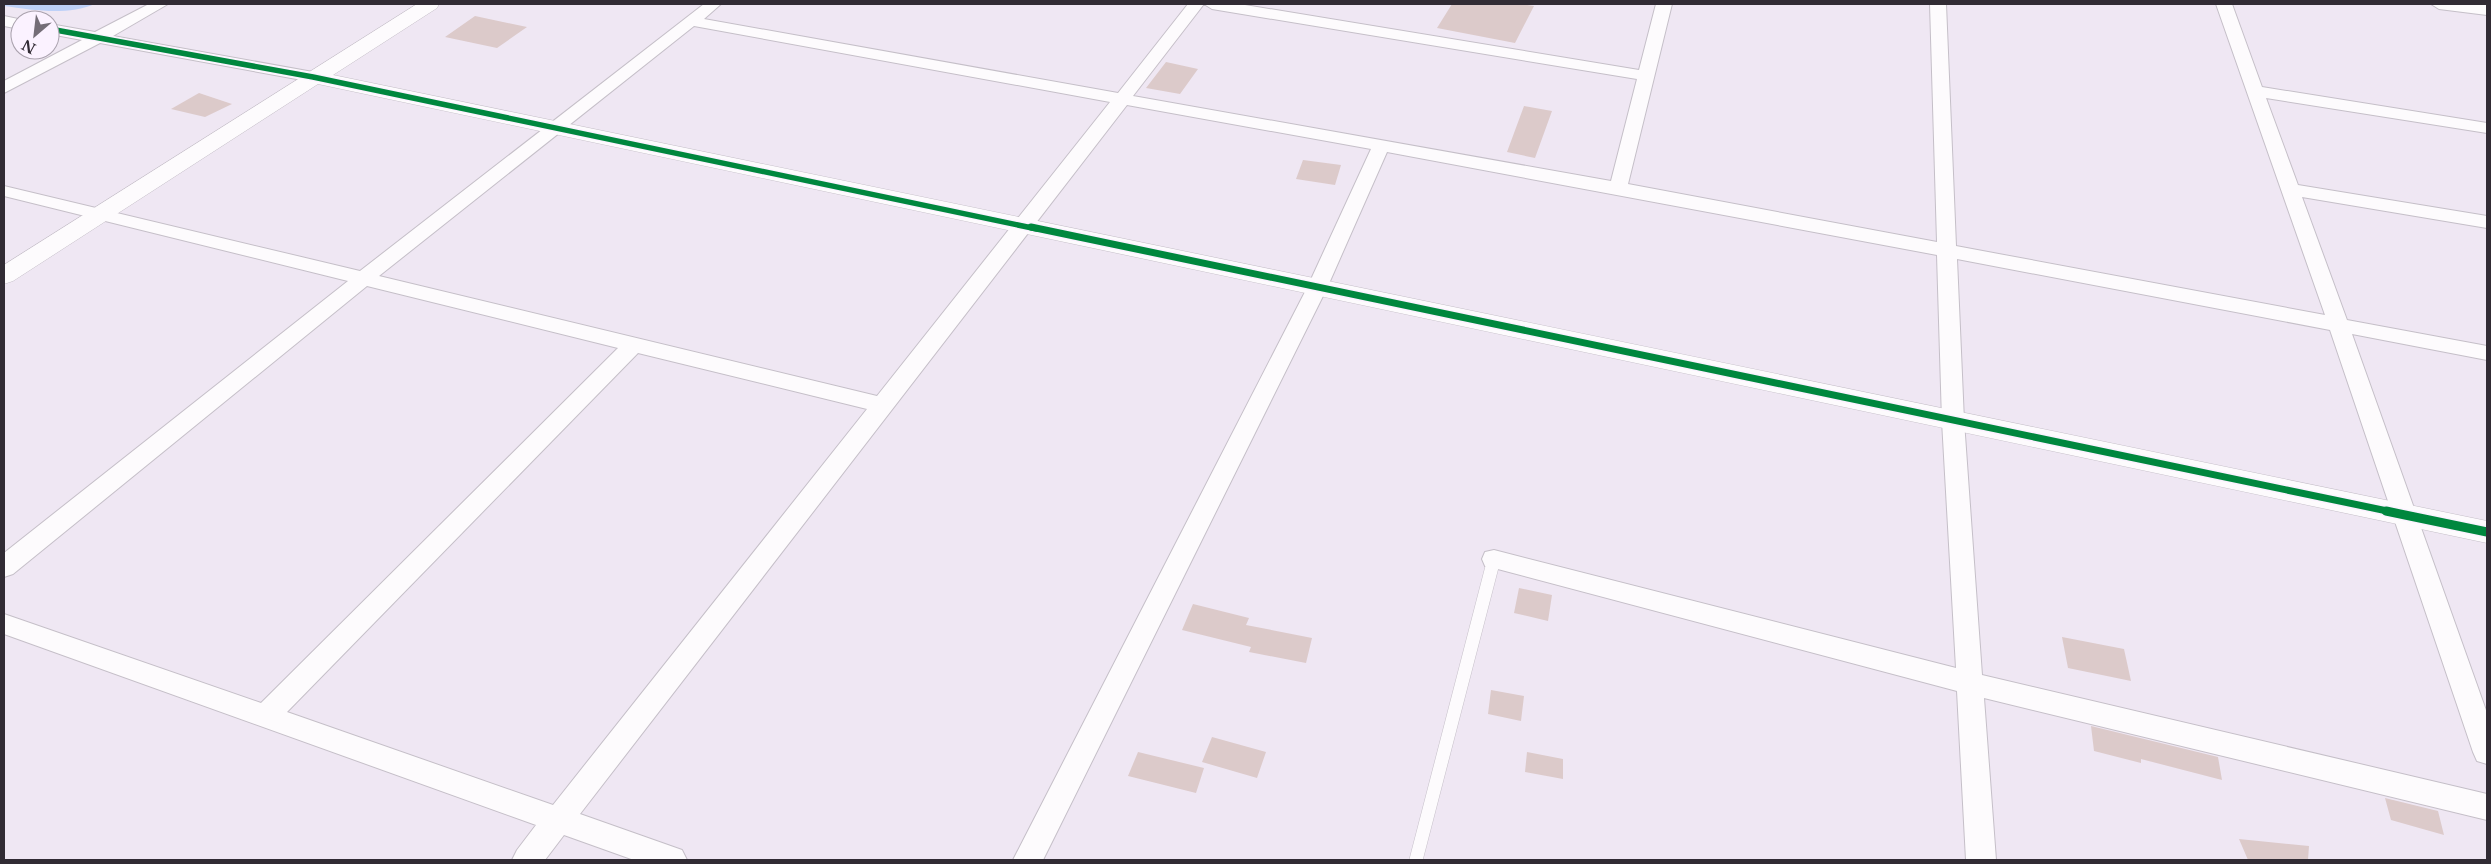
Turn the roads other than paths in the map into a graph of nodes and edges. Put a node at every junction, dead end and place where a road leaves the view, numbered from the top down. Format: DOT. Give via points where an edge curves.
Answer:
graph roads {
  1 [pos="160,4"];
  2 [pos="430,4"];
  3 [pos="713,4"];
  4 [pos="1196,4"];
  5 [pos="1212,4"];
  6 [pos="1664,4"];
  7 [pos="1938,4"];
  8 [pos="2224,4"];
  9 [pos="2439,4"];
  10 [pos="2487,10"];
  11 [pos="691,21"];
  12 [pos="60,31"];
  13 [pos="100,37"];
  14 [pos="1646,76"];
  15 [pos="313,77"];
  16 [pos="4,88"];
  17 [pos="2255,91"];
  18 [pos="1122,100"];
  19 [pos="556,128"];
  20 [pos="2487,128"];
  21 [pos="1381,146"];
  22 [pos="1618,188"];
  23 [pos="2290,189"];
  24 [pos="4,191"];
  25 [pos="99,215"];
  26 [pos="2487,222"];
  27 [pos="1021,226"];
  28 [pos="1947,251"];
  29 [pos="4,276"];
  30 [pos="363,279"];
  31 [pos="1317,288"];
  32 [pos="2338,324"];
  33 [pos="633,345"];
  34 [pos="2487,353"];
  35 [pos="881,406"];
  36 [pos="1953,422"];
  37 [pos="2406,514"];
  38 [pos="2487,532"];
  39 [pos="1494,559"];
  40 [pos="4,567"];
  41 [pos="4,624"];
  42 [pos="1970,683"];
  43 [pos="266,716"];
  44 [pos="2487,752"];
  45 [pos="2487,807"];
  46 [pos="559,820"];
  47 [pos="527,860"];
  48 [pos="672,860"];
  49 [pos="1028,860"];
  50 [pos="1416,860"];
  51 [pos="1982,860"];
  1 -- 13 [label="street"];
  2 -- 15 [label="street"];
  3 -- 11 [label="street"];
  4 -- 18 [label="street"];
  5 -- 14 [label="street"];
  6 -- 14 [label="street"];
  7 -- 28 [label="street"];
  8 -- 17 [label="street"];
  9 -- 10 [label="street"];
  11 -- 18 [label="street"];
  11 -- 19 [label="street"];
  12 -- 13 [label="street"];
  13 -- 15 [label="street"];
  13 -- 16 [label="street"];
  14 -- 22 [label="street"];
  15 -- 19 [label="street"];
  15 -- 25 [label="street"];
  17 -- 20 [label="street"];
  17 -- 23 [label="street"];
  18 -- 21 [label="street"];
  18 -- 27 [label="street"];
  19 -- 27 [label="street"];
  19 -- 30 [label="street"];
  21 -- 22 [label="street"];
  21 -- 31 [label="street"];
  22 -- 28 [label="street"];
  23 -- 26 [label="street"];
  23 -- 32 [label="street"];
  24 -- 25 [label="street"];
  25 -- 29 [label="street"];
  25 -- 30 [label="street"];
  27 -- 31 [label="street"];
  27 -- 35 [label="street"];
  28 -- 32 [label="street"];
  28 -- 36 [label="street"];
  30 -- 33 [label="street"];
  30 -- 40 [label="street"];
  31 -- 36 [label="street"];
  31 -- 49 [label="street"];
  32 -- 34 [label="street"];
  32 -- 37 [label="street"];
  33 -- 35 [label="street"];
  33 -- 43 [label="street"];
  35 -- 46 [label="street"];
  36 -- 37 [label="street"];
  36 -- 42 [label="street"];
  37 -- 38 [label="street"];
  37 -- 44 [label="street"];
  39 -- 42 [label="street"];
  39 -- 50 [label="lane"];
  41 -- 43 [label="street"];
  42 -- 45 [label="street"];
  42 -- 51 [label="street"];
  43 -- 46 [label="street"];
  46 -- 47 [label="street"];
  46 -- 48 [label="street"];
}
